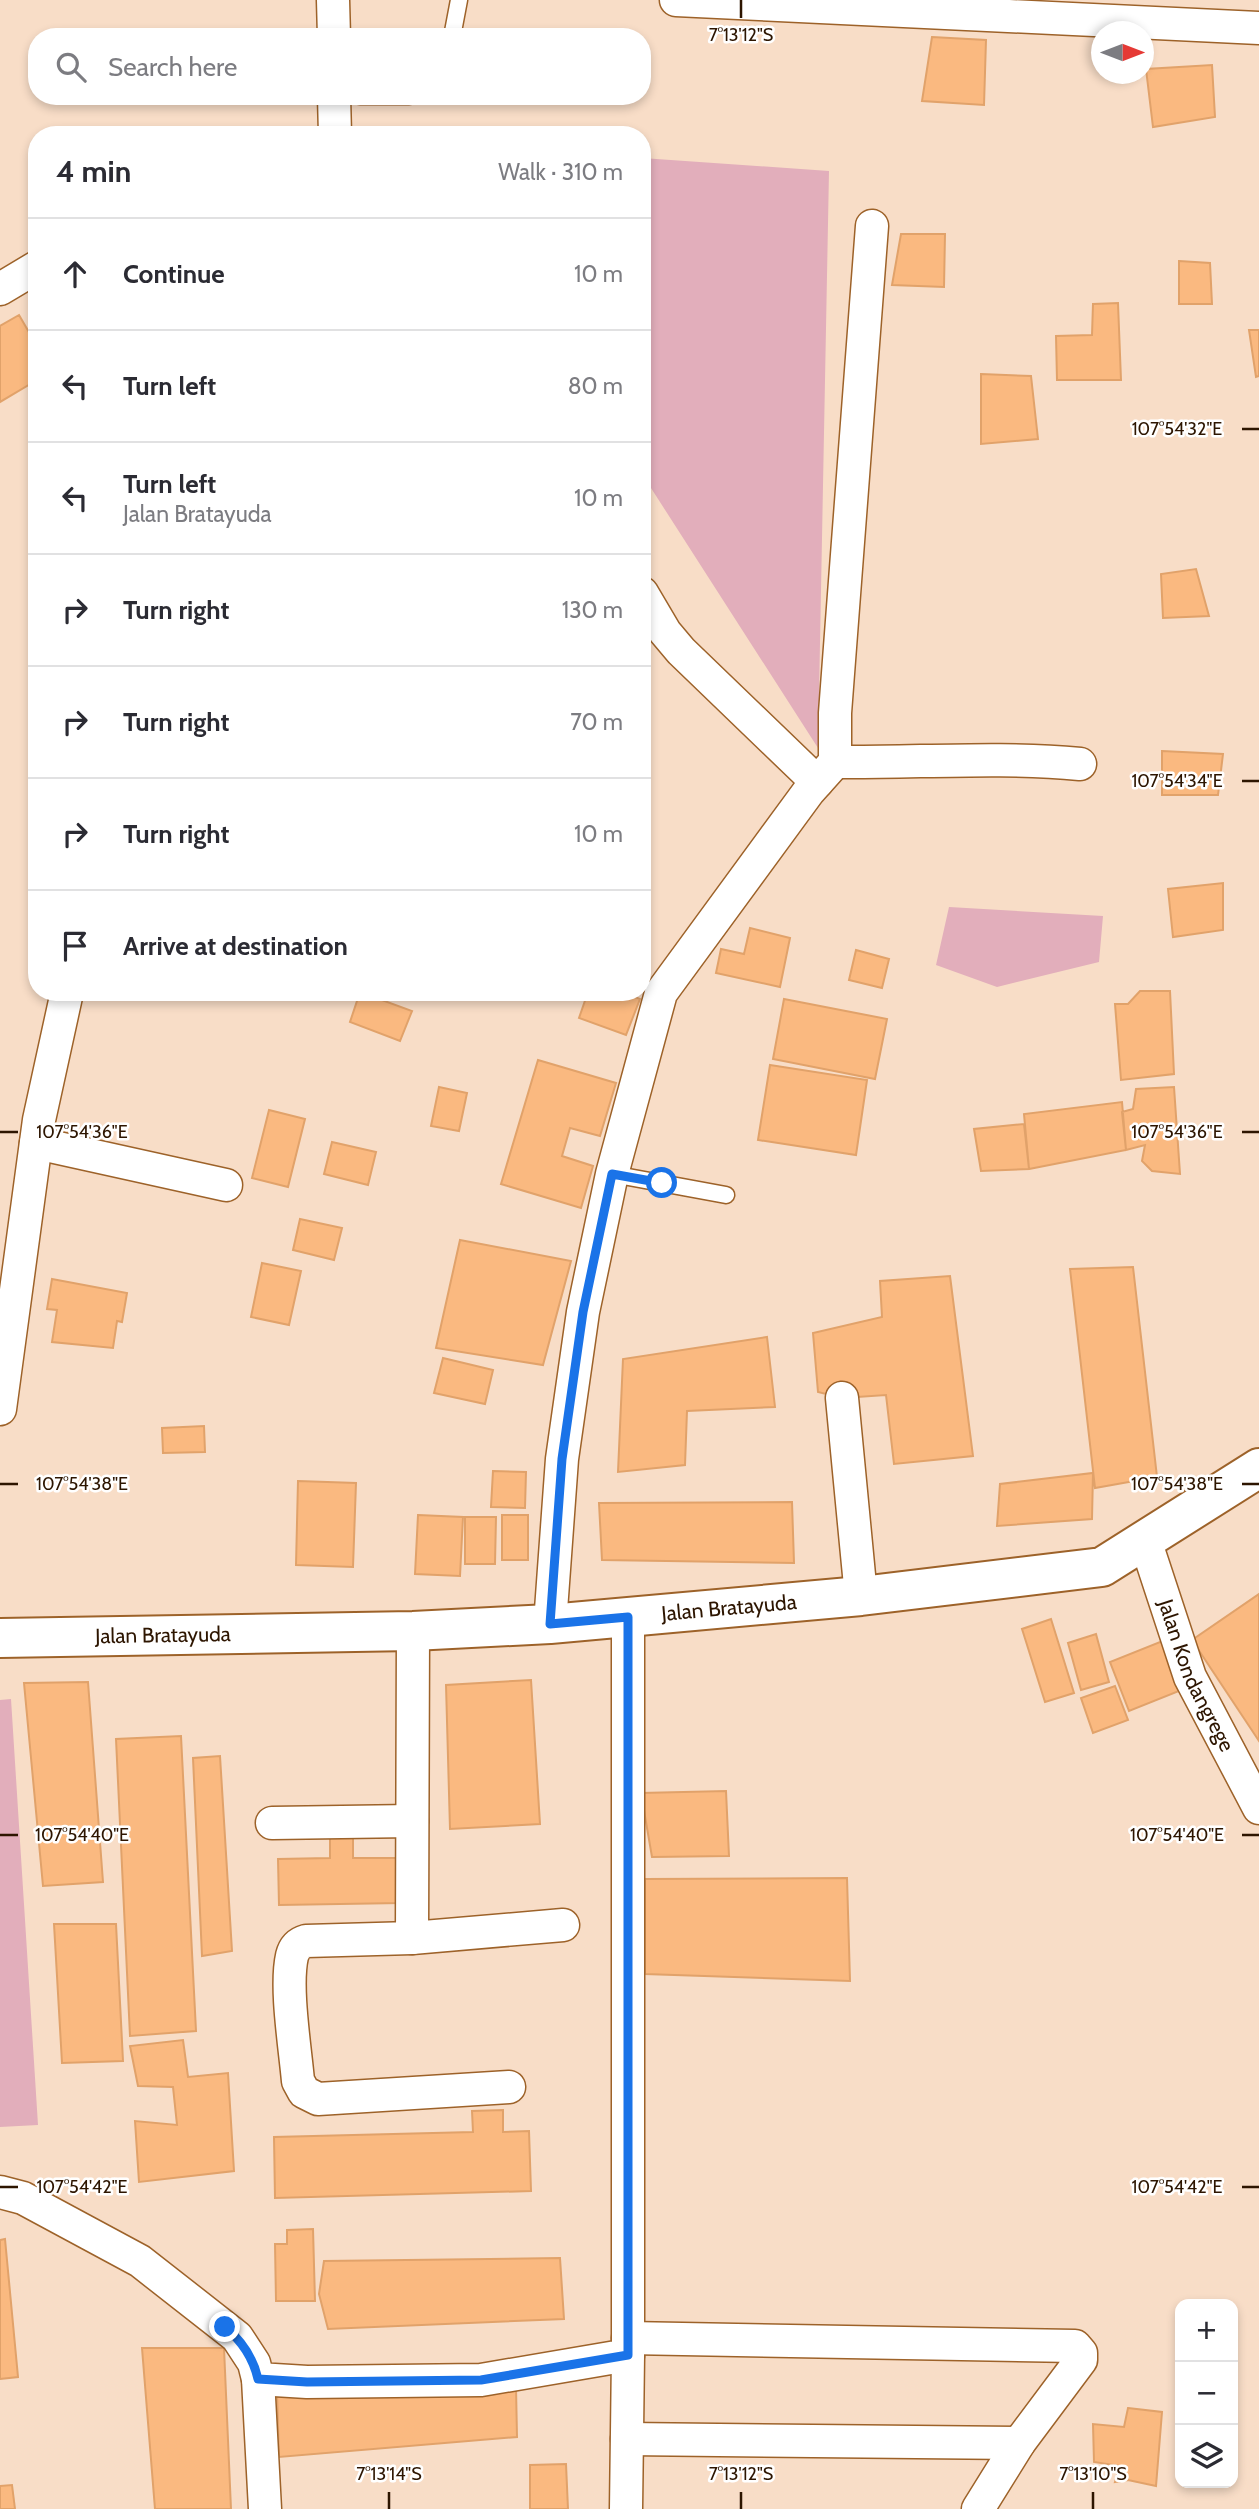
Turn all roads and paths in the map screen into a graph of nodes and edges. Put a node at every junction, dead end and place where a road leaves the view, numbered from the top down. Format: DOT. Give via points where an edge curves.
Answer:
graph roads {
  1 [pos="333,0"];
  2 [pos="459,0"];
  3 [pos="677,0"];
  4 [pos="1257,0"];
  5 [pos="768,3"];
  6 [pos="1259,6"];
  7 [pos="334,28"];
  8 [pos="454,28"];
  9 [pos="1259,28"];
  10 [pos="334,105"];
  11 [pos="335,126"];
  12 [pos="872,226"];
  13 [pos="28,272"];
  14 [pos="0,289"];
  15 [pos="651,608"];
  16 [pos="1080,764"];
  17 [pos="826,772"];
  18 [pos="65,1001"];
  19 [pos="36,1143"];
  20 [pos="612,1174"];
  21 [pos="226,1185"];
  22 [pos="726,1195"];
  23 [pos="842,1398"];
  24 [pos="0,1409"];
  25 [pos="1259,1468"];
  26 [pos="1145,1539"];
  27 [pos="861,1597"];
  28 [pos="628,1617"];
  29 [pos="550,1624"];
  30 [pos="414,1631"];
  31 [pos="0,1638"];
  32 [pos="1259,1808"];
  33 [pos="412,1821"];
  34 [pos="272,1823"];
  35 [pos="563,1926"];
  36 [pos="412,1937"];
  37 [pos="509,2087"];
  38 [pos="0,2192"];
  39 [pos="628,2347"];
  40 [pos="258,2379"];
  41 [pos="627,2439"];
  42 [pos="1019,2443"];
  43 [pos="265,2509"];
  44 [pos="626,2509"];
  45 [pos="978,2509"];
  1 -- 7 [label="street"];
  2 -- 8 [label="lane"];
  3 -- 5 [label="street"];
  4 -- 6 [label="street"];
  5 -- 9 [label="street"];
  10 -- 11 [label="street"];
  12 -- 17 [label="street" via="835,713"];
  13 -- 14 [label="street"];
  15 -- 17 [label="street" via="681,651"];
  16 -- 17 [label="street" via="1027,759"];
  17 -- 20 [label="street" via="661,993"];
  18 -- 19 [label="street"];
  19 -- 21 [label="street"];
  19 -- 24 [label="street"];
  20 -- 22 [label="lane"];
  20 -- 29 [label="street" via="583,1312 562,1459"];
  23 -- 27 [label="street"];
  25 -- 26 [label="street, Jalan Bratayuda"];
  26 -- 27 [label="street, Jalan Bratayuda" via="1102,1567"];
  26 -- 32 [label="street, Jalan Kondangrege" via="1190,1677"];
  27 -- 28 [label="street, Jalan Bratayuda"];
  28 -- 29 [label="street, Jalan Bratayuda"];
  28 -- 39 [label="street"];
  29 -- 30 [label="street, Jalan Bratayuda"];
  30 -- 31 [label="street, Jalan Bratayuda"];
  30 -- 33 [label="street"];
  33 -- 34 [label="street"];
  33 -- 36 [label="street"];
  35 -- 36 [label="street"];
  36 -- 37 [label="street" via="306,1941 296,1947 291,1976 301,2088 318,2099"];
  38 -- 40 [label="street" via="23,2197 151,2269 237,2337 254,2363"];
  39 -- 40 [label="street" via="481,2380"];
  39 -- 41 [label="street"];
  39 -- 42 [label="street" via="1075,2346 1081,2360"];
  40 -- 43 [label="street"];
  41 -- 42 [label="street"];
  41 -- 44 [label="street"];
  42 -- 45 [label="street"];
}
